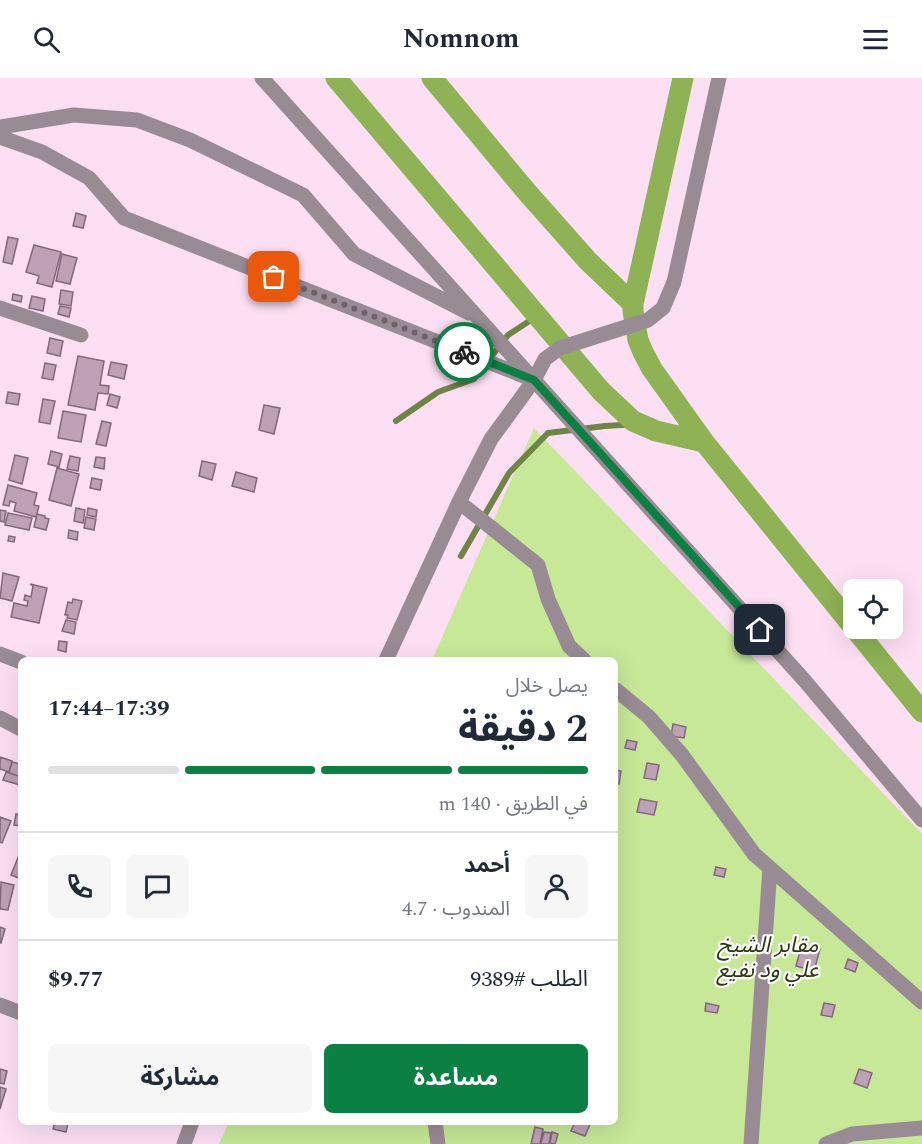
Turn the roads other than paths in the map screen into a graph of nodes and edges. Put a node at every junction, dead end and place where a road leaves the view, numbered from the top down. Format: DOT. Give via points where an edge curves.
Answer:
graph roads {
  1 [pos="262,78"];
  2 [pos="719,78"];
  3 [pos="0,127"];
  4 [pos="0,137"];
  5 [pos="0,308"];
  6 [pos="477,317"];
  7 [pos="81,335"];
  8 [pos="534,380"];
  9 [pos="459,502"];
  10 [pos="0,654"];
  11 [pos="387,657"];
  12 [pos="581,657"];
  13 [pos="18,661"];
  14 [pos="618,691"];
  15 [pos="618,704"];
  16 [pos="636,706"];
  17 [pos="0,718"];
  18 [pos="18,727"];
  19 [pos="922,820"];
  20 [pos="770,868"];
  21 [pos="922,1002"];
  22 [pos="0,1005"];
  23 [pos="18,1012"];
  24 [pos="191,1125"];
  25 [pos="435,1125"];
  26 [pos="922,1128"];
  27 [pos="184,1144"];
  28 [pos="438,1144"];
  29 [pos="751,1144"];
  30 [pos="826,1144"];
  1 -- 6 [label="street"];
  2 -- 8 [label="street" via="674,282 663,308 648,320 560,348 545,359"];
  3 -- 6 [label="street" via="74,115 137,120 190,140 303,195 354,254"];
  4 -- 8 [label="street" via="42,152 89,178 124,218"];
  5 -- 7 [label="street"];
  6 -- 8 [label="street"];
  8 -- 9 [label="street" via="491,439"];
  8 -- 19 [label="street" via="805,681"];
  9 -- 11 [label="street"];
  9 -- 12 [label="street" via="538,565 568,646"];
  10 -- 13 [label="street"];
  14 -- 16 [label="street"];
  15 -- 16 [label="street"];
  16 -- 20 [label="street" via="682,755 754,854"];
  17 -- 18 [label="street"];
  20 -- 21 [label="street"];
  20 -- 29 [label="street"];
  22 -- 23 [label="street"];
  24 -- 27 [label="street"];
  25 -- 28 [label="street"];
  26 -- 30 [label="street" via="852,1134"];
}
